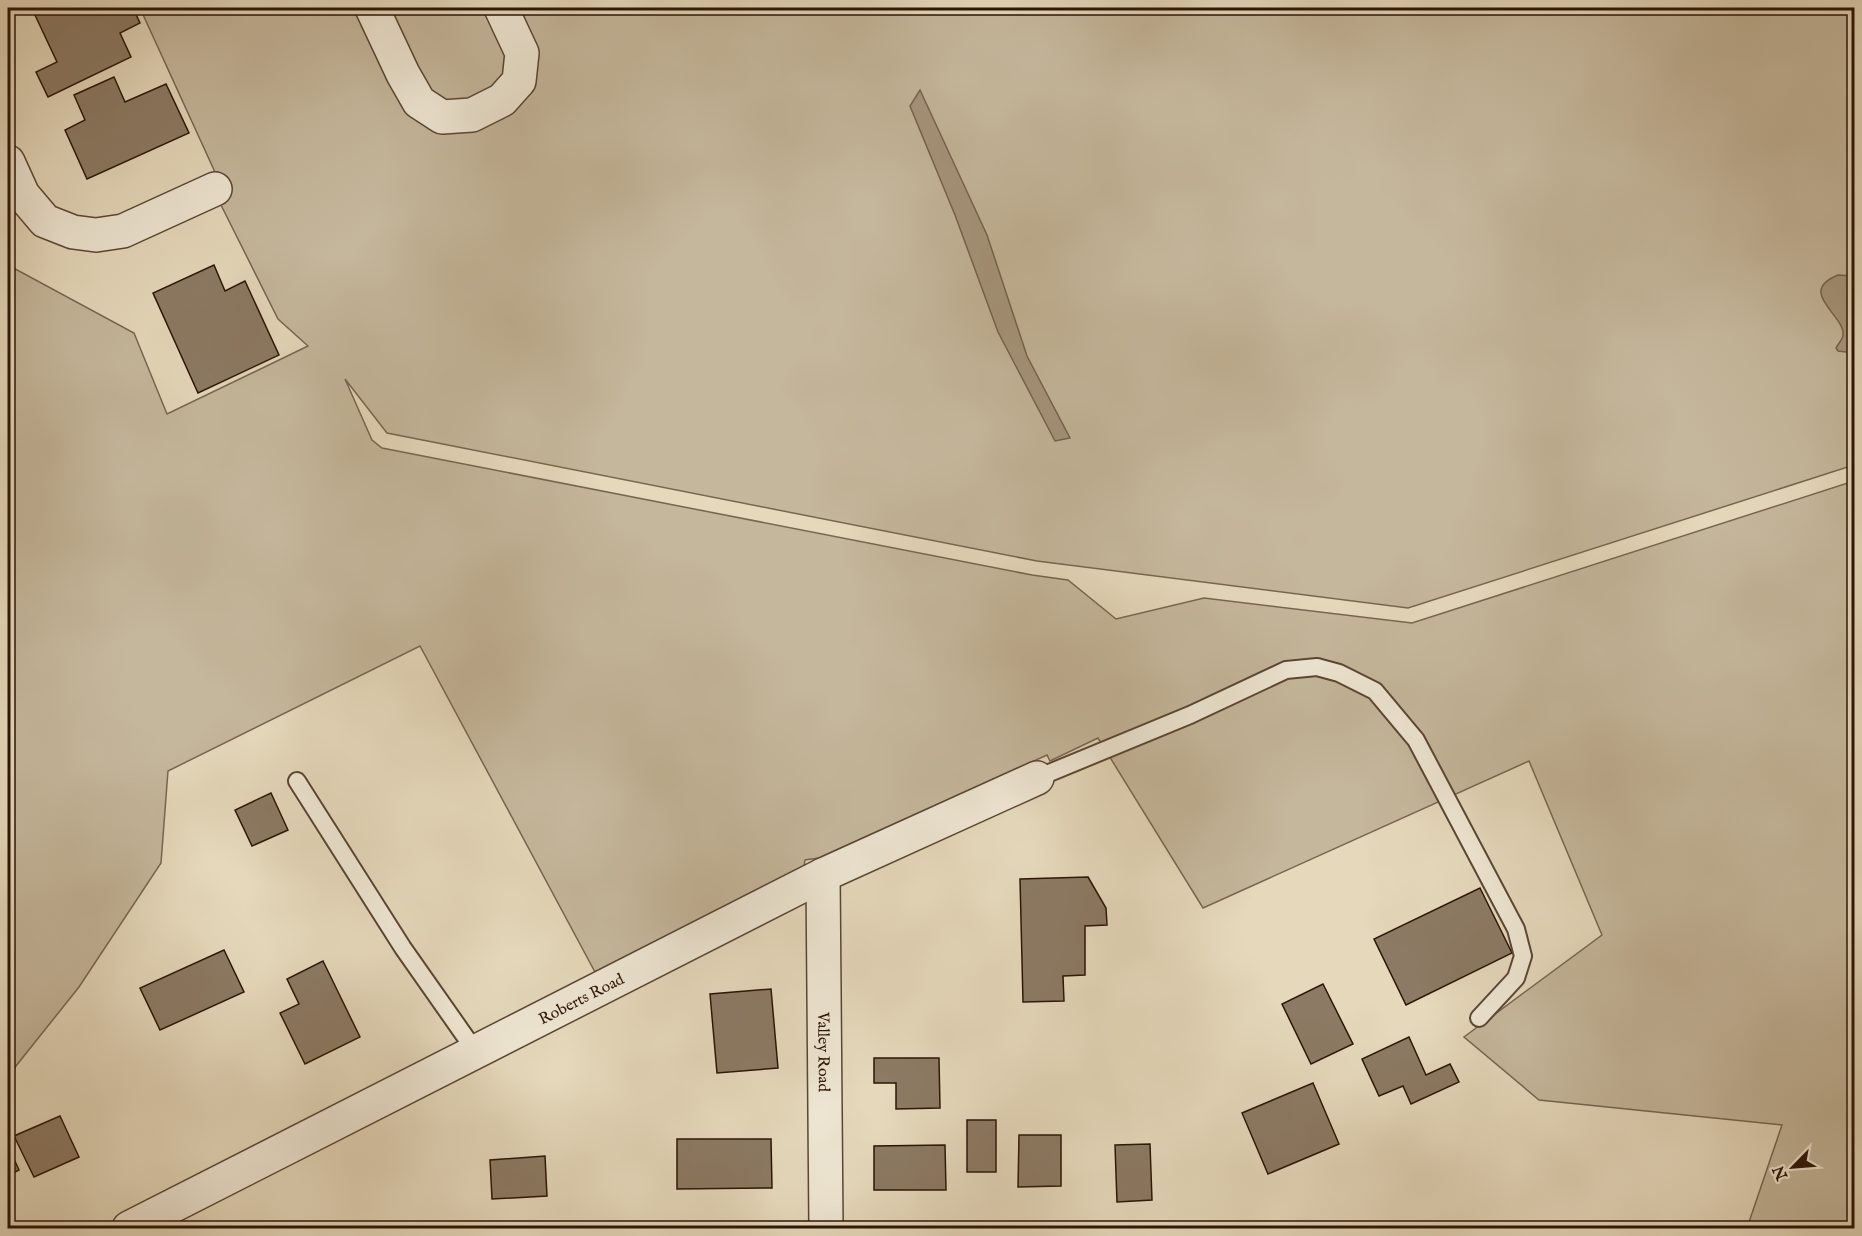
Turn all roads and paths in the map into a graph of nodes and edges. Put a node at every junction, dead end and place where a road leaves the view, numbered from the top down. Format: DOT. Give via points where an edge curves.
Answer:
graph roads {
  1 [pos="372,8"];
  2 [pos="501,8"];
  3 [pos="8,162"];
  4 [pos="215,189"];
  5 [pos="1037,778"];
  6 [pos="297,781"];
  7 [pos="823,875"];
  8 [pos="1479,1018"];
  9 [pos="476,1052"];
  10 [pos="129,1228"];
  11 [pos="826,1228"];
  1 -- 2 [label="street" via="419,102 442,117 472,116 502,100 519,81 522,52"];
  3 -- 4 [label="street" via="22,195 45,221 84,234 123,231"];
  5 -- 7 [label="street, Roberts Road"];
  5 -- 8 [label="lane" via="1190,715 1286,670 1317,667 1339,672 1375,691 1416,740 1516,929 1523,956 1516,978"];
  6 -- 9 [label="lane"];
  7 -- 9 [label="street, Roberts Road"];
  7 -- 11 [label="street, Valley Road"];
  9 -- 10 [label="street, Roberts Road"];
}
